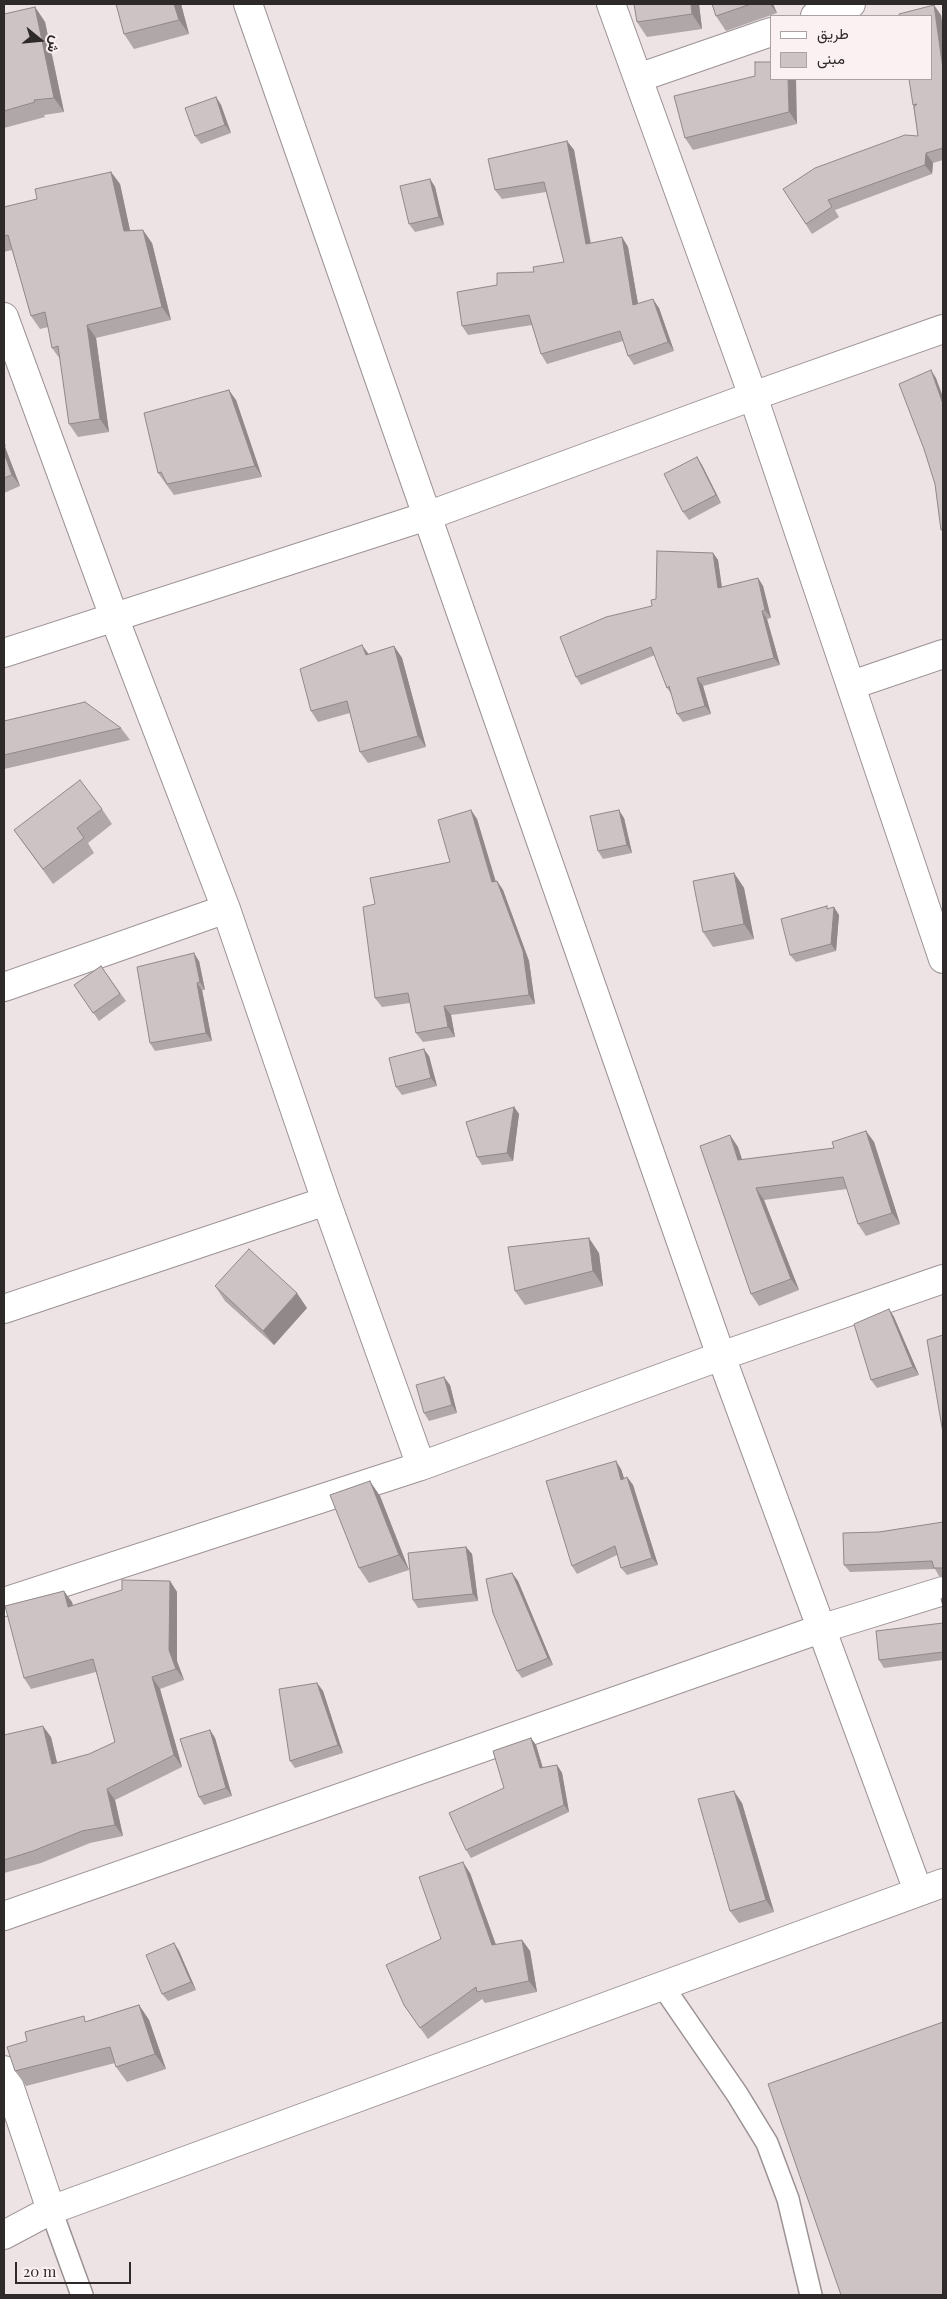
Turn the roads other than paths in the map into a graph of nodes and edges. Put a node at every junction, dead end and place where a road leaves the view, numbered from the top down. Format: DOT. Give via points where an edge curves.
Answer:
graph roads {
  1 [pos="248,4"];
  2 [pos="611,4"];
  3 [pos="851,4"];
  4 [pos="818,15"];
  5 [pos="770,32"];
  6 [pos="638,78"];
  7 [pos="4,319"];
  8 [pos="943,329"];
  9 [pos="753,396"];
  10 [pos="427,516"];
  11 [pos="114,617"];
  12 [pos="4,653"];
  13 [pos="943,654"];
  14 [pos="852,685"];
  15 [pos="226,909"];
  16 [pos="943,959"];
  17 [pos="4,987"];
  18 [pos="326,1201"];
  19 [pos="943,1279"];
  20 [pos="4,1309"];
  21 [pos="720,1356"];
  22 [pos="421,1466"];
  23 [pos="943,1591"];
  24 [pos="4,1602"];
  25 [pos="820,1630"];
  26 [pos="943,1883"];
  27 [pos="918,1891"];
  28 [pos="4,1916"];
  29 [pos="662,1985"];
  30 [pos="4,2070"];
  31 [pos="51,2210"];
  32 [pos="4,2235"];
  33 [pos="82,2295"];
  34 [pos="812,2295"];
  1 -- 10 [label="street"];
  2 -- 6 [label="street"];
  3 -- 4 [label="street"];
  5 -- 6 [label="street"];
  6 -- 9 [label="street"];
  7 -- 11 [label="street"];
  8 -- 9 [label="street"];
  9 -- 10 [label="street"];
  9 -- 14 [label="street"];
  10 -- 11 [label="street"];
  10 -- 21 [label="street"];
  11 -- 12 [label="street"];
  11 -- 15 [label="street"];
  13 -- 14 [label="street"];
  14 -- 16 [label="street"];
  15 -- 17 [label="street"];
  15 -- 18 [label="street"];
  18 -- 20 [label="street"];
  18 -- 22 [label="street"];
  19 -- 21 [label="street"];
  21 -- 22 [label="street"];
  21 -- 25 [label="street"];
  22 -- 24 [label="street"];
  23 -- 25 [label="street"];
  25 -- 27 [label="street"];
  25 -- 28 [label="street"];
  26 -- 27 [label="street"];
  27 -- 29 [label="street"];
  29 -- 31 [label="street"];
  29 -- 34 [label="lane" via="766,2142 788,2199"];
  30 -- 31 [label="street"];
  31 -- 32 [label="street"];
  31 -- 33 [label="lane"];
}
